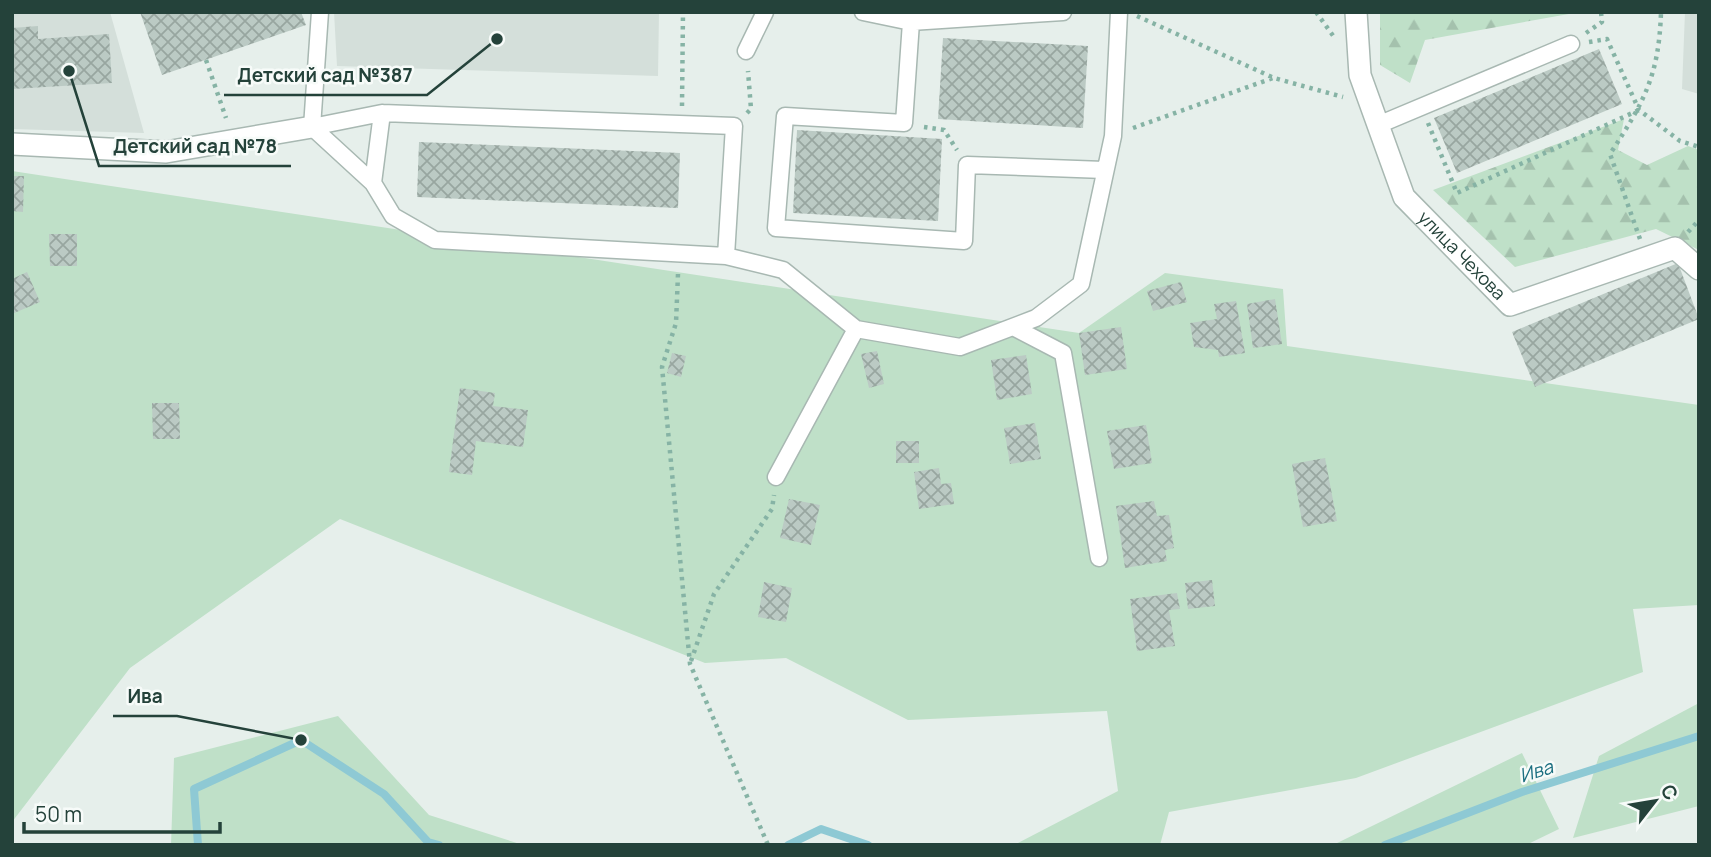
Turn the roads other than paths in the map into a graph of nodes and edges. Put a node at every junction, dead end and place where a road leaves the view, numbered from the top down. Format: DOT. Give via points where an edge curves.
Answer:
graph roads {
  1 [pos="320,12"];
  2 [pos="765,12"];
  3 [pos="863,12"];
  4 [pos="1063,12"];
  5 [pos="1119,12"];
  6 [pos="1356,12"];
  7 [pos="911,22"];
  8 [pos="1571,44"];
  9 [pos="746,51"];
  10 [pos="382,113"];
  11 [pos="1378,125"];
  12 [pos="312,127"];
  13 [pos="12,144"];
  14 [pos="1104,170"];
  15 [pos="373,183"];
  16 [pos="726,256"];
  17 [pos="1699,269"];
  18 [pos="1013,327"];
  19 [pos="856,329"];
  20 [pos="776,477"];
  21 [pos="1099,558"];
  1 -- 12 [label="lane"];
  2 -- 9 [label="lane"];
  3 -- 7 [label="lane"];
  4 -- 7 [label="lane"];
  5 -- 14 [label="lane" via="1113,136"];
  6 -- 11 [label="street, улица Чехова" via="1360,75"];
  7 -- 14 [label="lane" via="904,123 785,116 776,228 964,241 967,165"];
  8 -- 11 [label="lane"];
  10 -- 12 [label="lane"];
  10 -- 15 [label="lane"];
  10 -- 16 [label="lane" via="734,126"];
  11 -- 17 [label="street, улица Чехова" via="1405,197 1510,305 1675,248"];
  12 -- 13 [label="street" via="166,152"];
  12 -- 15 [label="lane"];
  14 -- 18 [label="lane" via="1081,284 1036,318"];
  15 -- 16 [label="lane" via="393,216 435,240"];
  16 -- 19 [label="lane" via="783,270"];
  18 -- 19 [label="lane" via="960,347"];
  18 -- 21 [label="lane" via="1063,353"];
  19 -- 20 [label="lane"];
}
